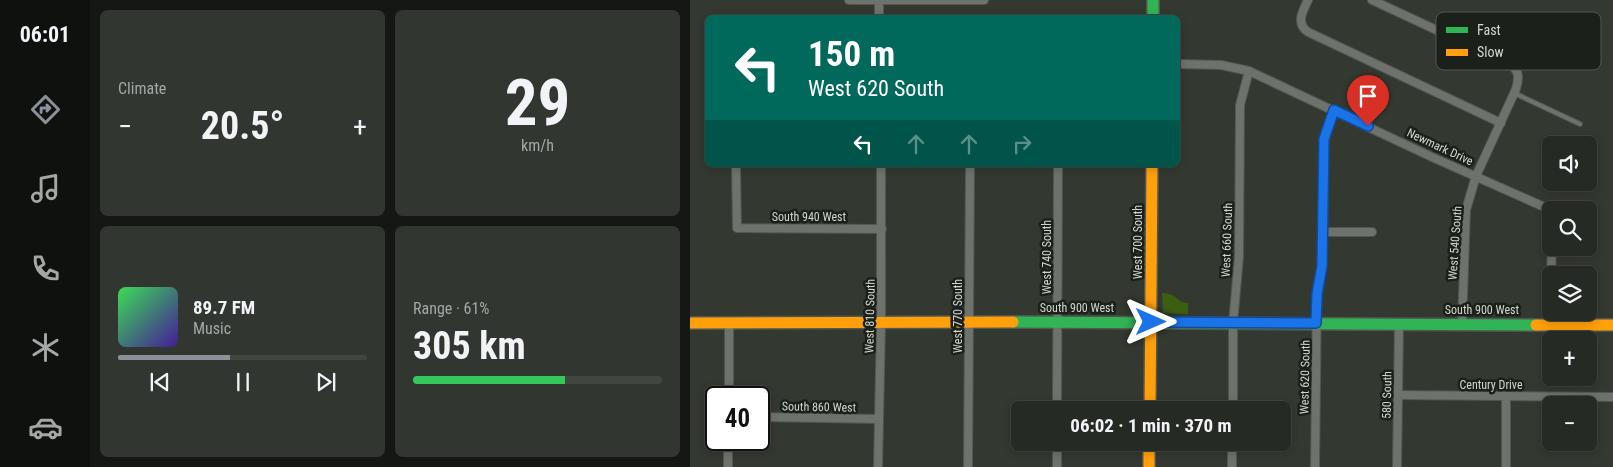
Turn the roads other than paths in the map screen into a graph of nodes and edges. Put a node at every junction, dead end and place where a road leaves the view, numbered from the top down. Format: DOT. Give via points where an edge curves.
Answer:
graph roads {
  1 [pos="849,0"];
  2 [pos="984,0"];
  3 [pos="1153,0"];
  4 [pos="1308,0"];
  5 [pos="1372,0"];
  6 [pos="879,1"];
  7 [pos="879,15"];
  8 [pos="1152,15"];
  9 [pos="1436,30"];
  10 [pos="1180,64"];
  11 [pos="1516,70"];
  12 [pos="1249,71"];
  13 [pos="1514,93"];
  14 [pos="1334,110"];
  15 [pos="1501,122"];
  16 [pos="1580,124"];
  17 [pos="736,167"];
  18 [pos="881,167"];
  19 [pos="970,167"];
  20 [pos="1058,167"];
  21 [pos="1152,167"];
  22 [pos="1476,176"];
  23 [pos="1542,206"];
  24 [pos="882,228"];
  25 [pos="1323,232"];
  26 [pos="1372,232"];
  27 [pos="969,322"];
  28 [pos="1058,322"];
  29 [pos="1151,322"];
  30 [pos="690,323"];
  31 [pos="729,323"];
  32 [pos="882,323"];
  33 [pos="1233,323"];
  34 [pos="1316,323"];
  35 [pos="1399,324"];
  36 [pos="1462,324"];
  37 [pos="1551,324"];
  38 [pos="1613,324"];
  39 [pos="729,386"];
  40 [pos="1398,395"];
  41 [pos="1506,396"];
  42 [pos="1613,397"];
  43 [pos="1058,401"];
  44 [pos="1150,401"];
  45 [pos="1232,401"];
  46 [pos="770,417"];
  47 [pos="879,419"];
  48 [pos="728,451"];
  49 [pos="1057,451"];
  50 [pos="1150,451"];
  51 [pos="1232,451"];
  52 [pos="728,467"];
  53 [pos="878,467"];
  54 [pos="968,467"];
  55 [pos="1057,467"];
  56 [pos="1149,467"];
  57 [pos="1232,467"];
  58 [pos="1315,467"];
  59 [pos="1397,467"];
  60 [pos="1506,467"];
  1 -- 6 [label="street"];
  2 -- 6 [label="street"];
  3 -- 8 [label="street"];
  4 -- 15 [label="street" via="1301,16 1303,28 1308,32"];
  5 -- 9 [label="street, West 540 South"];
  6 -- 7 [label="street"];
  10 -- 12 [label="street, Newmark Drive" via="1221,65"];
  11 -- 13 [label="street, West 540 South" via="1518,80"];
  12 -- 14 [label="street, Newmark Drive"];
  12 -- 33 [label="street, West 660 South" via="1240,105 1239,256"];
  13 -- 15 [label="street, West 540 South"];
  13 -- 16 [label="lane"];
  14 -- 22 [label="street, Newmark Drive"];
  14 -- 25 [label="street, West 620 South" via="1324,139"];
  15 -- 22 [label="street, West 540 South"];
  17 -- 24 [label="street, South 940 West" via="737,228"];
  18 -- 24 [label="street, West 810 South"];
  19 -- 27 [label="street, West 770 South"];
  20 -- 28 [label="street, West 740 South"];
  21 -- 29 [label="street, West 700 South"];
  22 -- 23 [label="street, Newmark Drive"];
  22 -- 36 [label="street, West 540 South" via="1466,210"];
  24 -- 32 [label="street, West 810 South"];
  25 -- 26 [label="street"];
  25 -- 34 [label="street, West 620 South"];
  27 -- 28 [label="street, South 900 West"];
  27 -- 32 [label="street, South 900 West"];
  27 -- 54 [label="street, West 770 South"];
  28 -- 29 [label="street, South 900 West"];
  28 -- 43 [label="street, West 740 South"];
  29 -- 33 [label="street, South 900 West"];
  29 -- 44 [label="street, West 700 South"];
  30 -- 31 [label="street, South 900 West"];
  31 -- 32 [label="street, South 900 West"];
  31 -- 39 [label="street"];
  32 -- 47 [label="street, West 810 South"];
  33 -- 34 [label="street, South 900 West"];
  33 -- 45 [label="street, West 660 South"];
  34 -- 35 [label="street, South 900 West"];
  34 -- 58 [label="street, West 620 South"];
  35 -- 36 [label="street, South 900 West"];
  35 -- 40 [label="street, 580 South"];
  36 -- 37 [label="street, South 900 West"];
  37 -- 38 [label="street, South 900 West"];
  40 -- 41 [label="street, Century Drive"];
  40 -- 59 [label="street, 580 South"];
  41 -- 42 [label="street, Century Drive"];
  41 -- 60 [label="street"];
  46 -- 47 [label="street, South 860 West"];
  47 -- 53 [label="street, West 810 South"];
  48 -- 52 [label="street"];
  49 -- 55 [label="street"];
  50 -- 56 [label="street"];
  51 -- 57 [label="street"];
}
